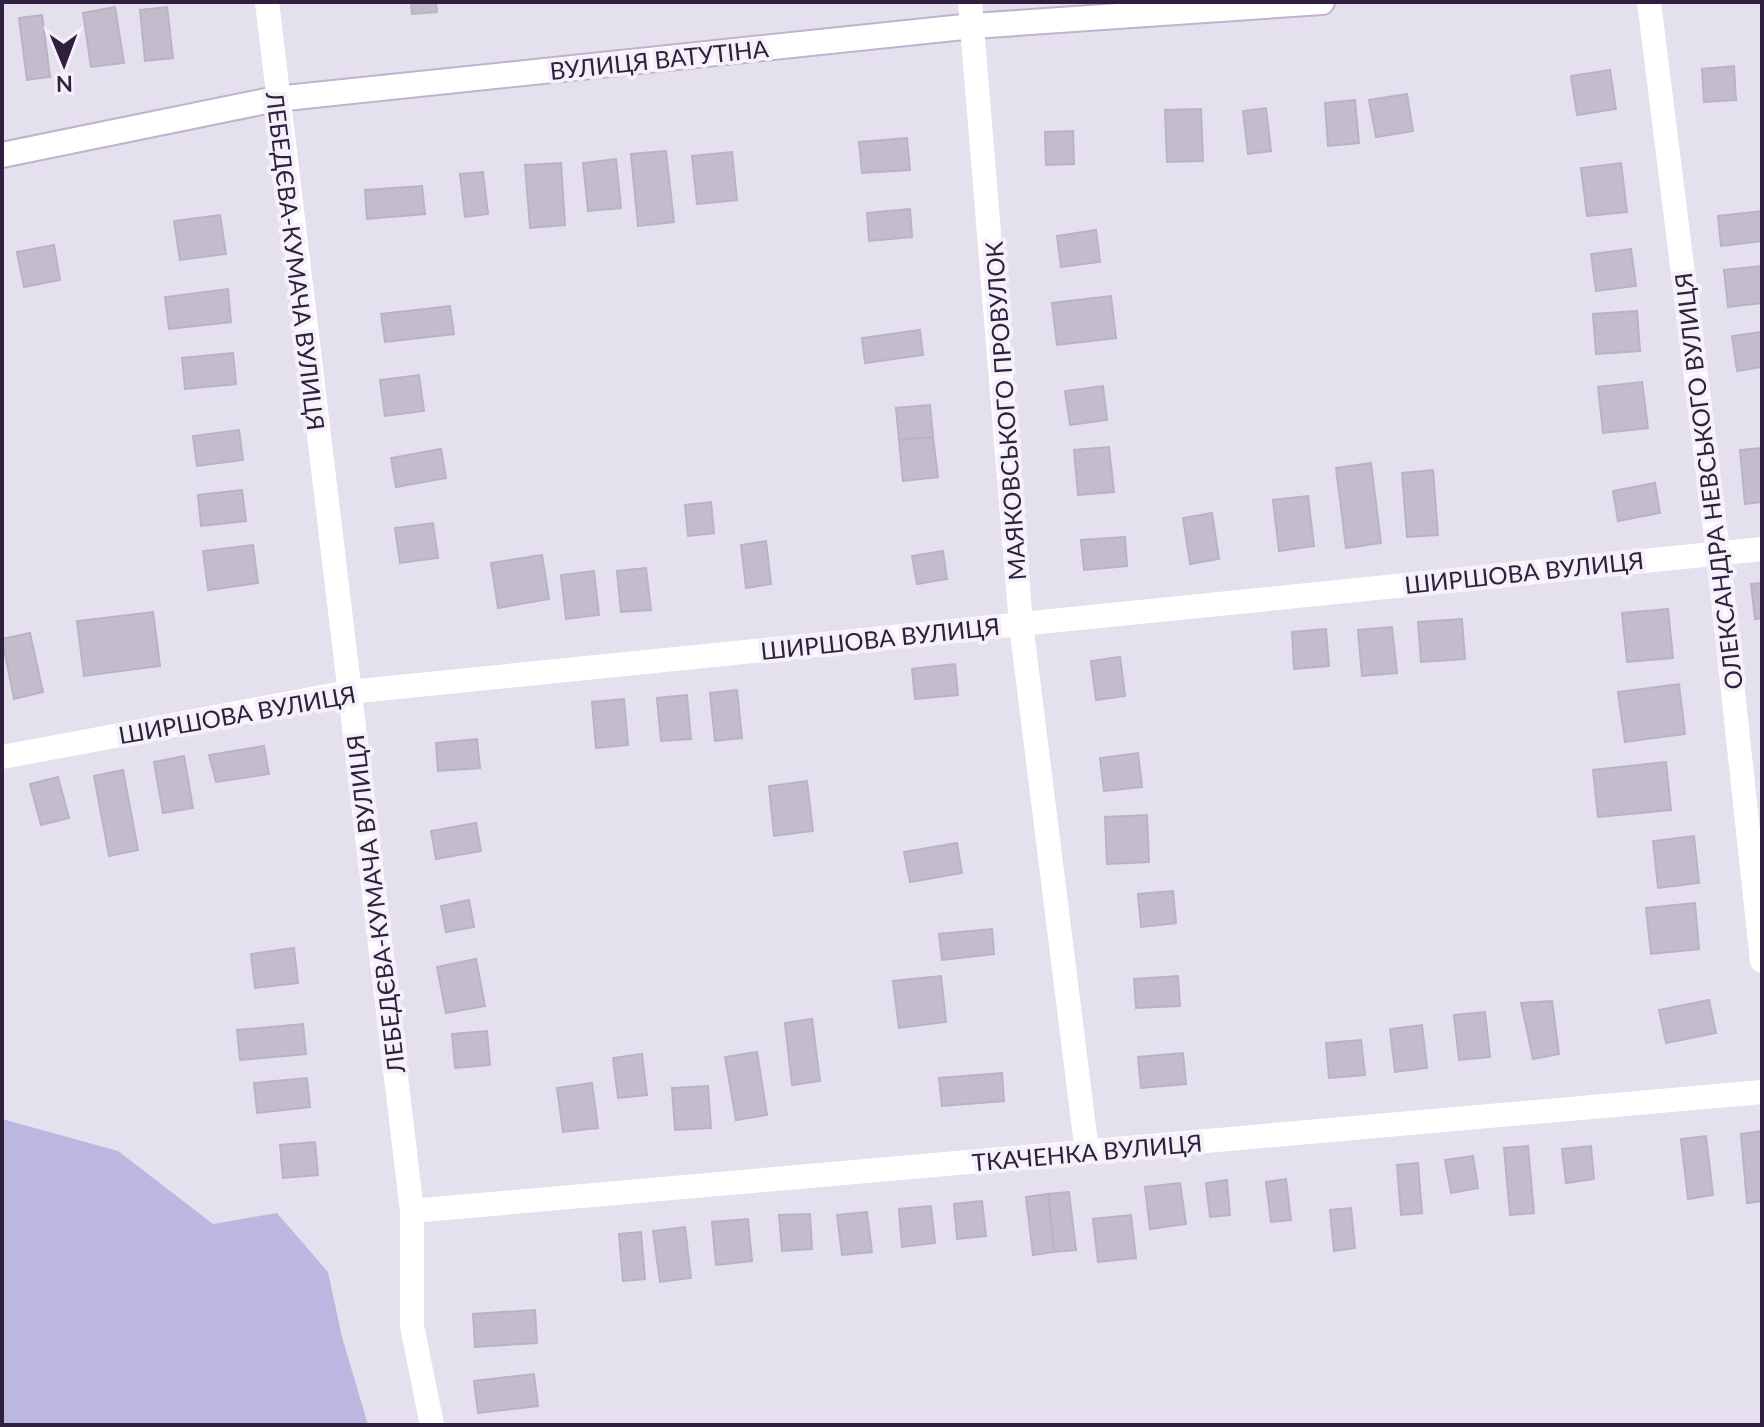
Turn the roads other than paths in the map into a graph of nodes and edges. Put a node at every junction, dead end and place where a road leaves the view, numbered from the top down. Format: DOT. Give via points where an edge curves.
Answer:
graph roads {
  1 [pos="267,2"];
  2 [pos="1322,2"];
  3 [pos="1649,2"];
  4 [pos="971,14"];
  5 [pos="276,99"];
  6 [pos="2,155"];
  7 [pos="1762,549"];
  8 [pos="1718,552"];
  9 [pos="1021,624"];
  10 [pos="349,692"];
  11 [pos="2,757"];
  12 [pos="1762,961"];
  13 [pos="1762,1092"];
  14 [pos="1087,1152"];
  15 [pos="412,1211"];
  16 [pos="432,1425"];
  1 -- 5 [label="street, ЛЕБЕДЄВА-КУМАЧА ВУЛИЦЯ"];
  2 -- 4 [label="street, ВУЛИЦЯ ВАТУТІНА"];
  3 -- 8 [label="street, ОЛЕКСАНДРА НЕВСЬКОГО ВУЛИЦЯ"];
  4 -- 5 [label="street, ВУЛИЦЯ ВАТУТІНА"];
  4 -- 9 [label="street, МАЯКОВСЬКОГО ПРОВУЛОК"];
  5 -- 6 [label="street, ВУЛИЦЯ ВАТУТІНА"];
  5 -- 10 [label="street, ЛЕБЕДЄВА-КУМАЧА ВУЛИЦЯ"];
  7 -- 8 [label="street, ШИРШОВА ВУЛИЦЯ"];
  8 -- 9 [label="street, ШИРШОВА ВУЛИЦЯ"];
  8 -- 12 [label="street, ОЛЕКСАНДРА НЕВСЬКОГО ВУЛИЦЯ"];
  9 -- 10 [label="street, ШИРШОВА ВУЛИЦЯ"];
  9 -- 14 [label="street, МАЯКОВСЬКОГО ПРОВУЛОК"];
  10 -- 11 [label="street, ШИРШОВА ВУЛИЦЯ"];
  10 -- 15 [label="street, ЛЕБЕДЄВА-КУМАЧА ВУЛИЦЯ"];
  13 -- 14 [label="street, ТКАЧЕНКА ВУЛИЦЯ"];
  14 -- 15 [label="street, ТКАЧЕНКА ВУЛИЦЯ"];
  15 -- 16 [label="street, ЛЕБЕДЄВА-КУМАЧА ВУЛИЦЯ" via="412,1326"];
}
